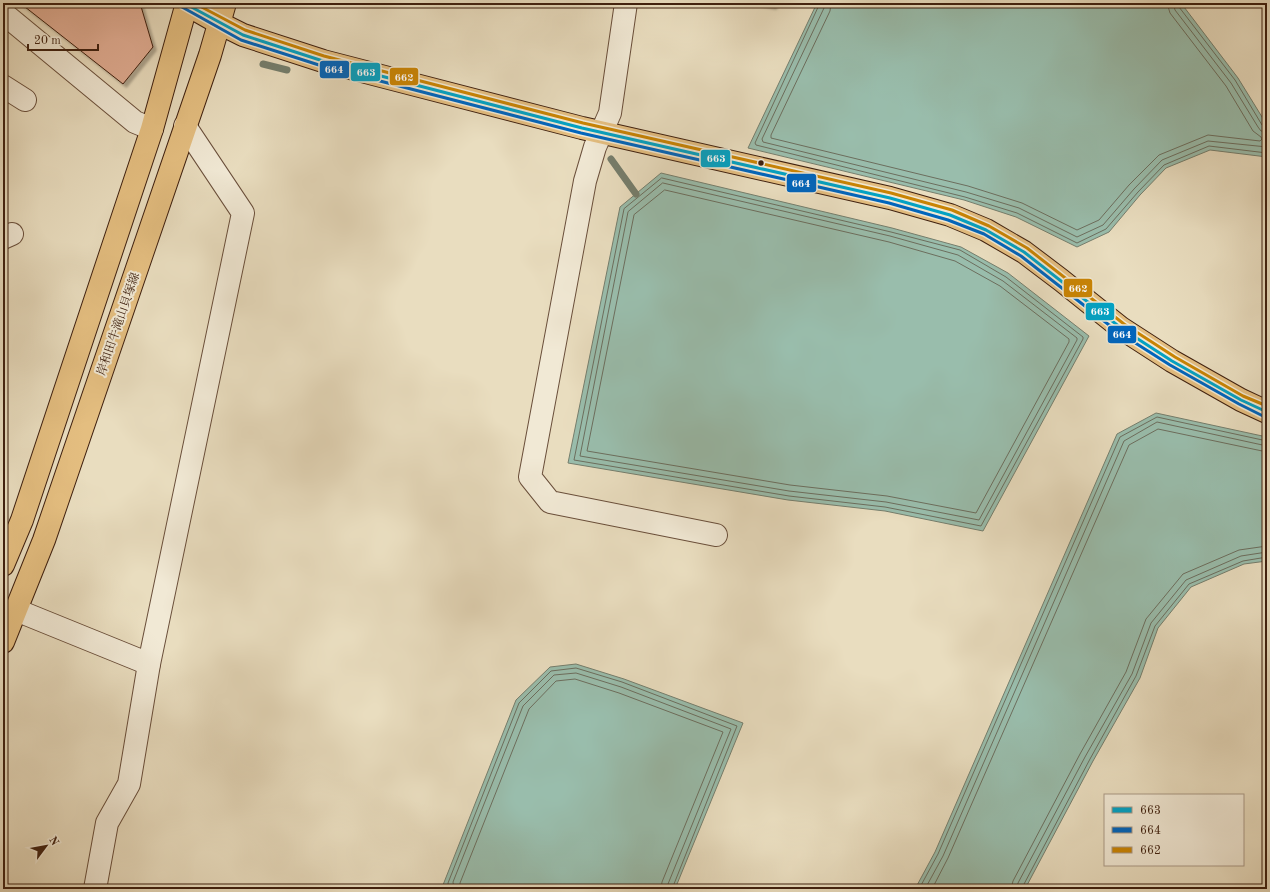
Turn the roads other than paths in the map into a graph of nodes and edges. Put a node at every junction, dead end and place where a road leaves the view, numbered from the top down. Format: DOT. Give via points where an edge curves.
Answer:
graph roads {
  1 [pos="626,3"];
  2 [pos="186,4"];
  3 [pos="3,13"];
  4 [pos="222,13"];
  5 [pos="3,86"];
  6 [pos="25,100"];
  7 [pos="185,126"];
  8 [pos="152,129"];
  9 [pos="602,133"];
  10 [pos="1267,412"];
  11 [pos="716,535"];
  12 [pos="3,565"];
  13 [pos="16,610"];
  14 [pos="3,642"];
  15 [pos="148,664"];
  16 [pos="95,889"];
  1 -- 9 [label="street" via="610,113"];
  2 -- 4 [label="main road"];
  2 -- 8 [label="main road"];
  3 -- 8 [label="street" via="135,122"];
  4 -- 7 [label="main road, 岸和田牛滝山貝塚線"];
  4 -- 9 [label="main road" via="243,35 323,61"];
  5 -- 6 [label="street"];
  7 -- 13 [label="main road, 岸和田牛滝山貝塚線" via="44,540"];
  7 -- 15 [label="street" via="243,213"];
  8 -- 12 [label="main road" via="22,520"];
  9 -- 10 [label="main road" via="890,198 950,215 986,230 1024,252 1122,328 1172,361"];
  9 -- 11 [label="street" via="585,180 530,477 550,502"];
  13 -- 14 [label="main road, 岸和田牛滝山貝塚線"];
  13 -- 15 [label="street"];
  15 -- 16 [label="street" via="129,784 107,823"];
}
